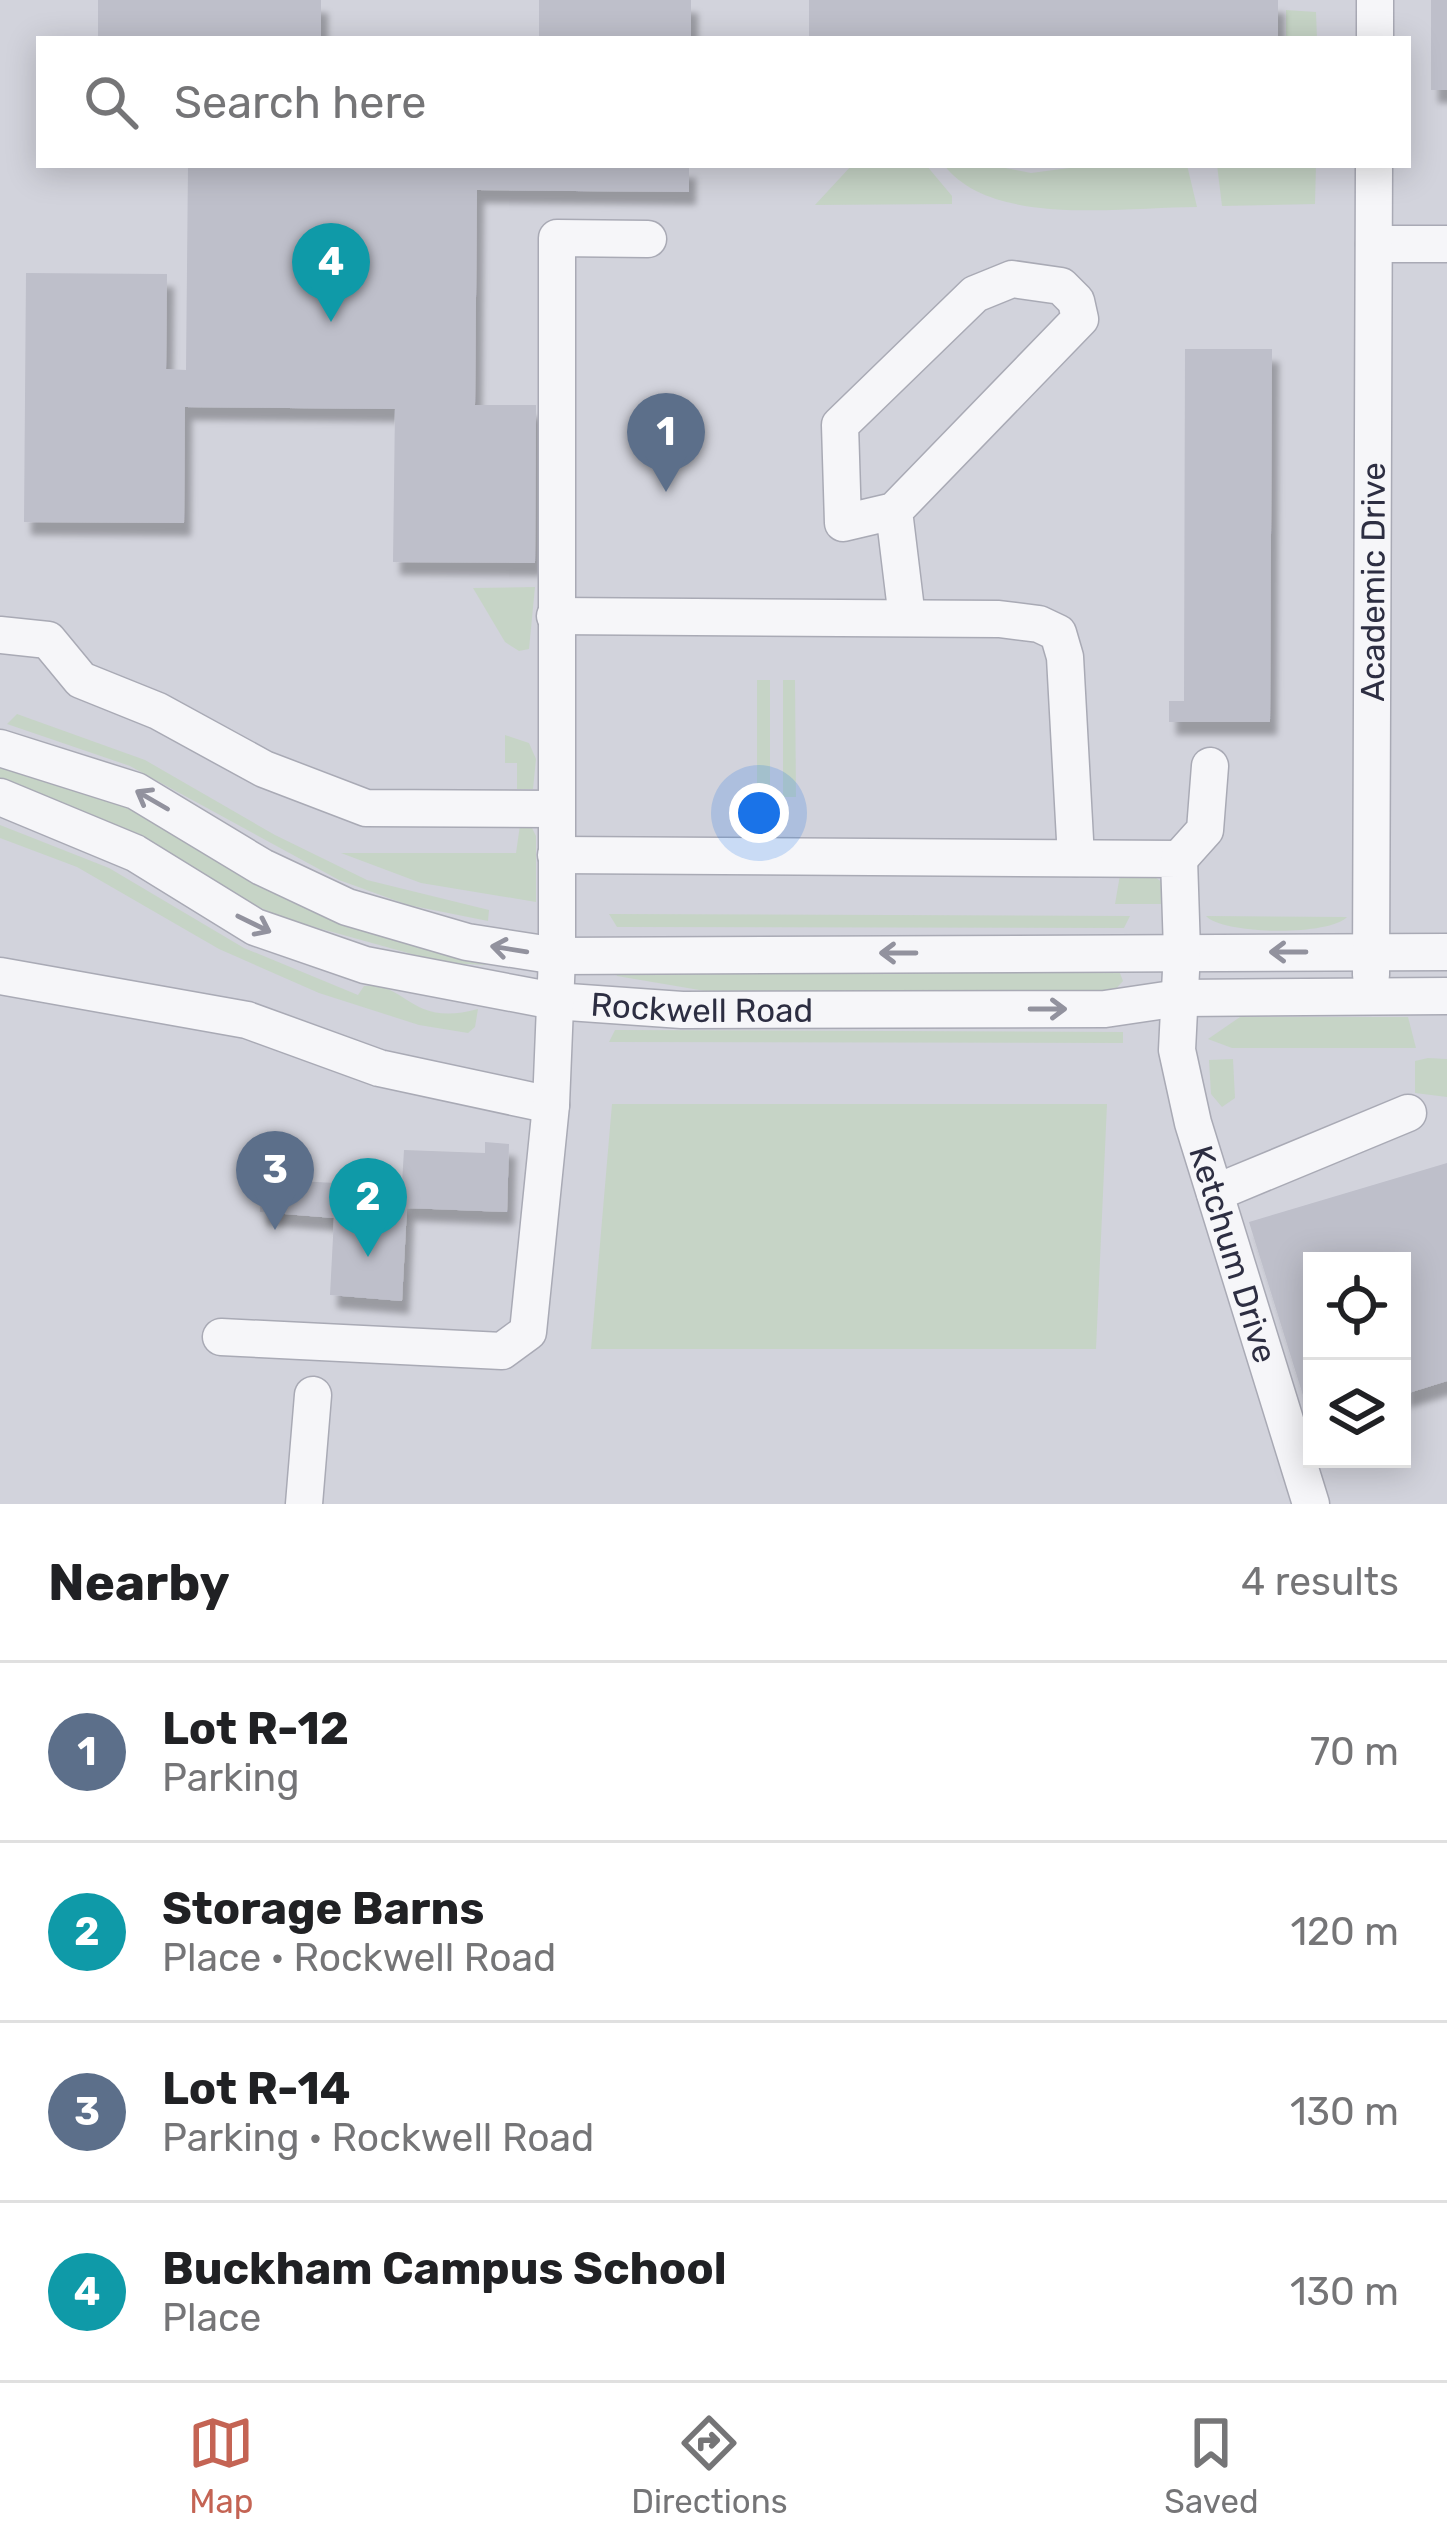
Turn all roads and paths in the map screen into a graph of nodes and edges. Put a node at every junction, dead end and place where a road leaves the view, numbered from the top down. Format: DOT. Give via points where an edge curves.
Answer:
graph roads {
  1 [pos="1375,0"];
  2 [pos="1375,36"];
  3 [pos="1374,168"];
  4 [pos="648,239"];
  5 [pos="1374,244"];
  6 [pos="1447,244"];
  7 [pos="894,512"];
  8 [pos="555,616"];
  9 [pos="907,618"];
  10 [pos="0,635"];
  11 [pos="0,748"];
  12 [pos="1210,766"];
  13 [pos="0,797"];
  14 [pos="555,809"];
  15 [pos="556,855"];
  16 [pos="1076,858"];
  17 [pos="1179,859"];
  18 [pos="1182,951"];
  19 [pos="1371,952"];
  20 [pos="1447,952"];
  21 [pos="557,956"];
  22 [pos="0,976"];
  23 [pos="1371,997"];
  24 [pos="1447,997"];
  25 [pos="1179,998"];
  26 [pos="554,1001"];
  27 [pos="551,1105"];
  28 [pos="1408,1113"];
  29 [pos="1215,1193"];
  30 [pos="221,1337"];
  31 [pos="313,1395"];
  32 [pos="304,1504"];
  33 [pos="1311,1504"];
  1 -- 2 [label="street"];
  3 -- 5 [label="street, Academic Drive"];
  4 -- 8 [label="street" via="557,238"];
  5 -- 6 [label="street"];
  5 -- 19 [label="street, Academic Drive"];
  7 -- 7 [label="street" via="843,523 840,425 975,293 1012,279 1061,286 1080,319"];
  7 -- 9 [label="street"];
  8 -- 9 [label="street"];
  8 -- 14 [label="street"];
  9 -- 16 [label="street" via="1018,620 1058,633"];
  10 -- 14 [label="street" via="48,640 81,680 263,769 366,808"];
  21 -- 11 [label="street, Rockwell Road, one-way" via="467,942 347,907 136,791"];
  12 -- 17 [label="street" via="1205,830"];
  13 -- 26 [label="street, Rockwell Road, one-way" via="135,853 255,927 364,965"];
  14 -- 15 [label="street"];
  15 -- 16 [label="street"];
  15 -- 21 [label="street"];
  16 -- 17 [label="street"];
  17 -- 18 [label="street, Ketchum Drive"];
  19 -- 18 [label="street, Rockwell Road, one-way"];
  18 -- 21 [label="street, Rockwell Road, one-way"];
  18 -- 25 [label="street, Ketchum Drive"];
  19 -- 20 [label="street, Rockwell Road"];
  19 -- 23 [label="street, Academic Drive"];
  21 -- 26 [label="street"];
  22 -- 27 [label="street" via="248,1020 379,1068"];
  23 -- 24 [label="street, Rockwell Road"];
  23 -- 25 [label="street, Rockwell Road"];
  26 -- 25 [label="street, Rockwell Road, one-way" via="682,1010 1082,1009"];
  25 -- 29 [label="street, Ketchum Drive" via="1177,1050"];
  26 -- 27 [label="street"];
  27 -- 30 [label="street" via="528,1332 502,1351"];
  28 -- 29 [label="street"];
  29 -- 33 [label="street, Ketchum Drive"];
  31 -- 32 [label="street"];
}
